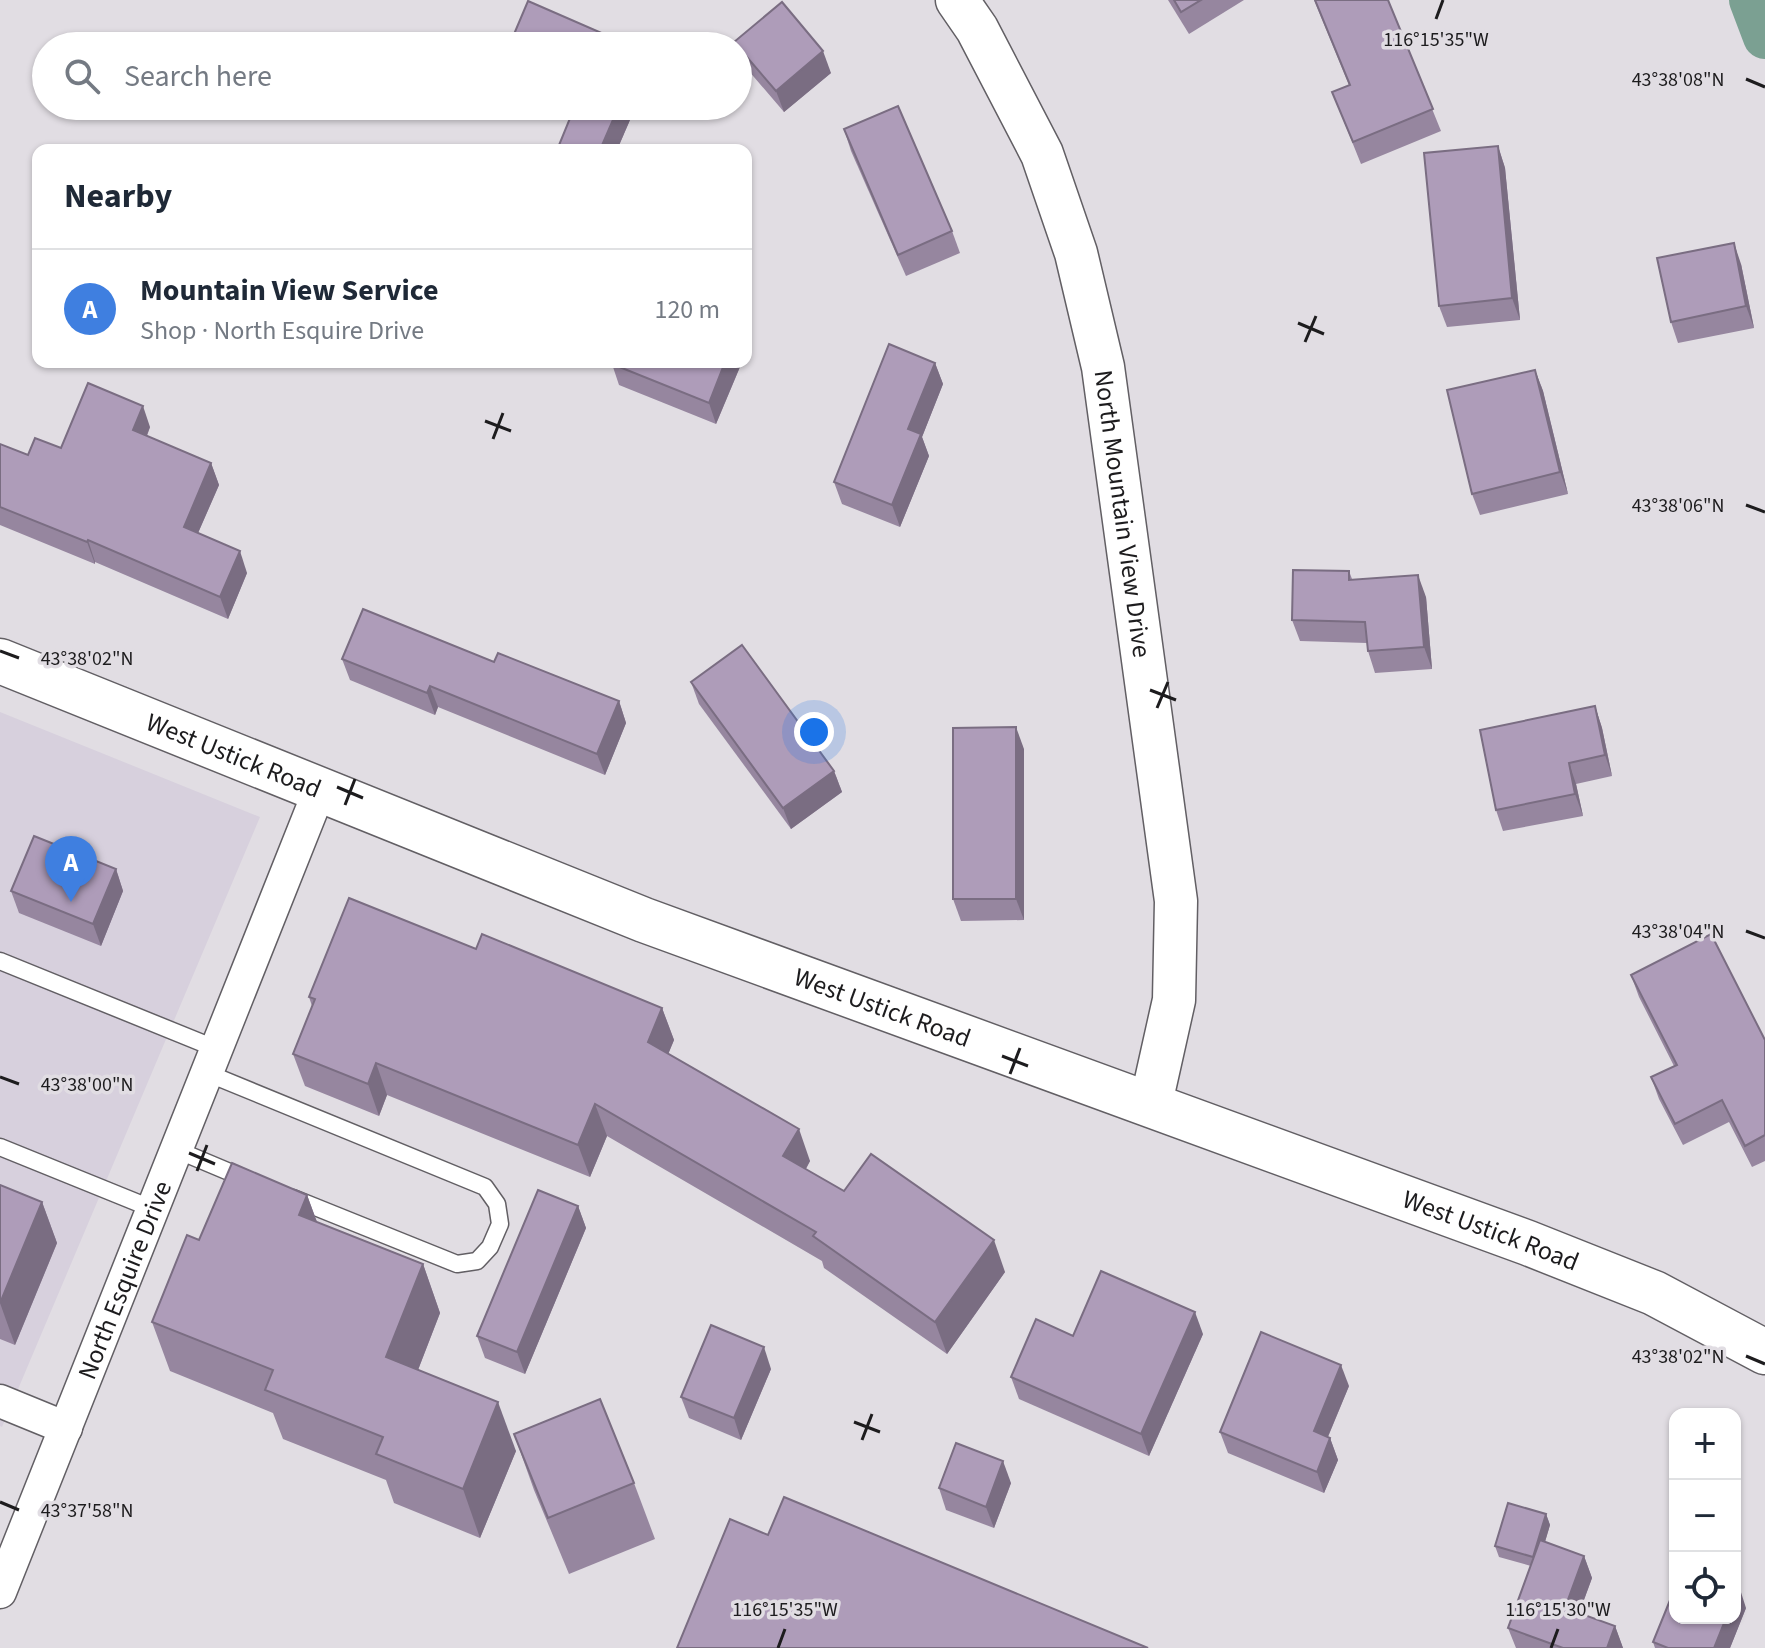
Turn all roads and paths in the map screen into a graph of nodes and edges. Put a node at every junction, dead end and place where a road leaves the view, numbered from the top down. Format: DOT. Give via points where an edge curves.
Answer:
graph roads {
  1 [pos="957,0"];
  2 [pos="0,661"];
  3 [pos="320,789"];
  4 [pos="0,961"];
  5 [pos="212,1061"];
  6 [pos="1151,1103"];
  7 [pos="0,1147"];
  8 [pos="177,1150"];
  9 [pos="256,1183"];
  10 [pos="285,1194"];
  11 [pos="153,1209"];
  12 [pos="1765,1352"];
  13 [pos="0,1401"];
  14 [pos="66,1428"];
  15 [pos="0,1592"];
  1 -- 6 [label="street, North Mountain View Drive" via="1042,154 1076,253 1103,367 1176,901 1174,1000"];
  2 -- 3 [label="main road, West Ustick Road"];
  3 -- 5 [label="street, North Esquire Drive"];
  3 -- 6 [label="main road, West Ustick Road" via="644,920"];
  4 -- 5 [label="lane"];
  5 -- 8 [label="street, North Esquire Drive"];
  5 -- 10 [label="lane" via="485,1187 497,1204 500,1224 477,1261 457,1264"];
  6 -- 12 [label="main road, West Ustick Road" via="1654,1293"];
  7 -- 11 [label="lane"];
  8 -- 9 [label="lane"];
  8 -- 11 [label="street, North Esquire Drive"];
  11 -- 14 [label="street, North Esquire Drive"];
  13 -- 14 [label="street"];
  14 -- 15 [label="street, North Esquire Drive"];
}
